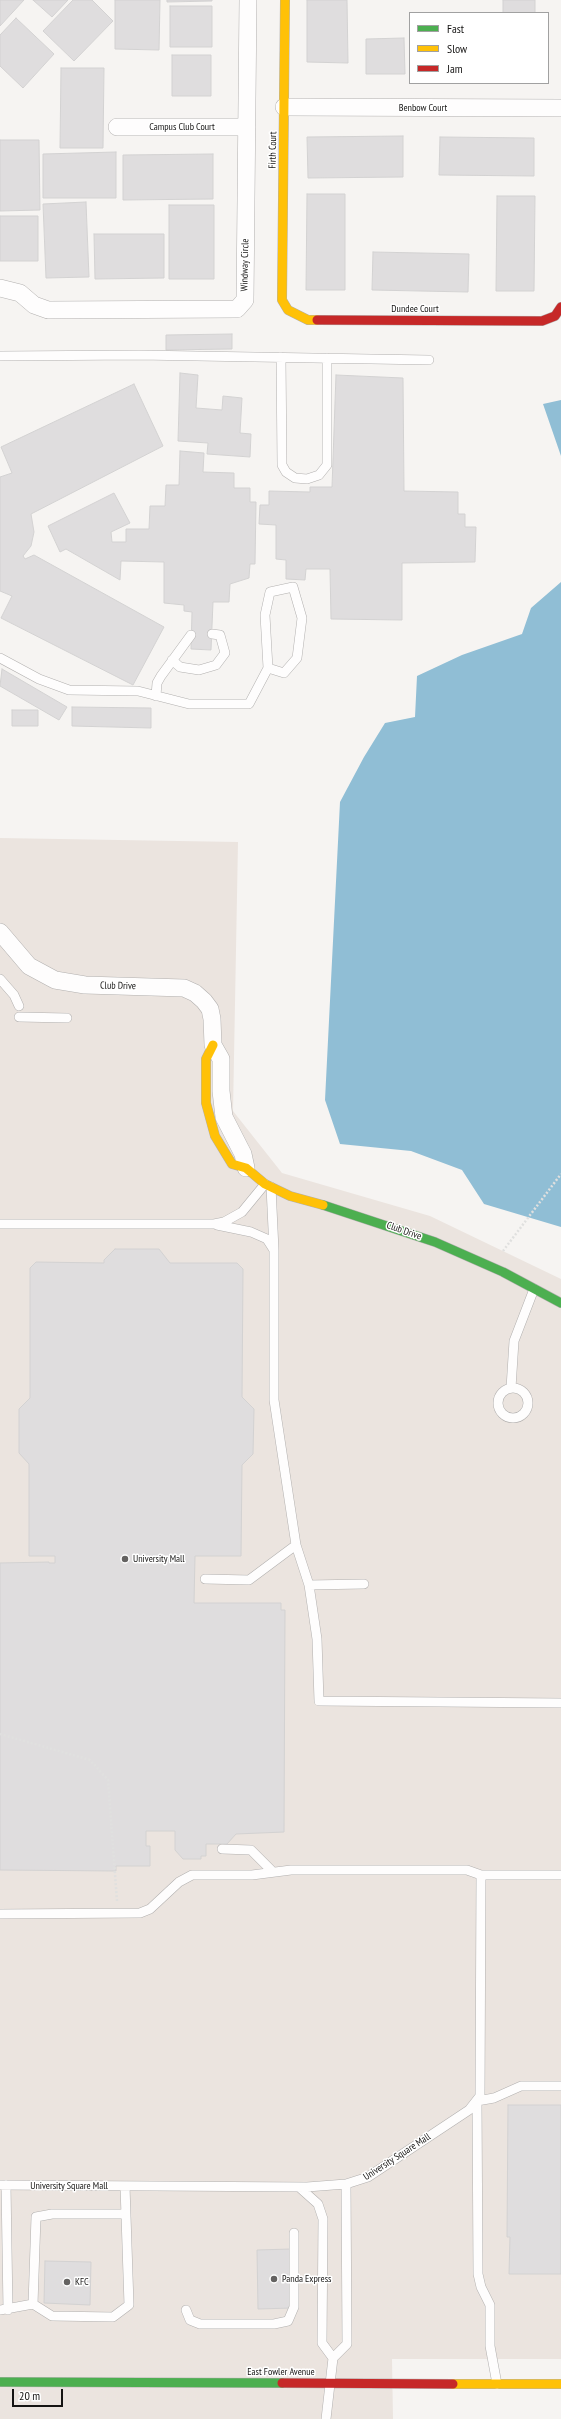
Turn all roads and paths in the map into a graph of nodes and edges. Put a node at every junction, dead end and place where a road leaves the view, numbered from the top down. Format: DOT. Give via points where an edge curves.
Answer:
graph roads {
  1 [pos="248,0"];
  2 [pos="285,0"];
  3 [pos="284,107"];
  4 [pos="561,108"];
  5 [pos="117,127"];
  6 [pos="247,127"];
  7 [pos="0,288"];
  8 [pos="282,300"];
  9 [pos="561,307"];
  10 [pos="0,356"];
  11 [pos="281,357"];
  12 [pos="327,358"];
  13 [pos="429,360"];
  14 [pos="212,634"];
  15 [pos="191,635"];
  16 [pos="0,658"];
  17 [pos="172,660"];
  18 [pos="268,668"];
  19 [pos="156,696"];
  20 [pos="0,932"];
  21 [pos="0,979"];
  22 [pos="19,1006"];
  23 [pos="19,1017"];
  24 [pos="67,1018"];
  25 [pos="246,1168"];
  26 [pos="561,1174"];
  27 [pos="268,1186"];
  28 [pos="0,1224"];
  29 [pos="214,1224"];
  30 [pos="274,1250"];
  31 [pos="503,1251"];
  32 [pos="534,1288"];
  33 [pos="561,1303"];
  34 [pos="511,1388"];
  35 [pos="296,1546"];
  36 [pos="205,1580"];
  37 [pos="364,1584"];
  38 [pos="309,1585"];
  39 [pos="561,1703"];
  40 [pos="0,1734"];
  41 [pos="222,1849"];
  42 [pos="273,1872"];
  43 [pos="481,1875"];
  44 [pos="561,1875"];
  45 [pos="118,1913"];
  46 [pos="0,1914"];
  47 [pos="561,2086"];
  48 [pos="477,2101"];
  49 [pos="346,2184"];
  50 [pos="3,2186"];
  51 [pos="125,2186"];
  52 [pos="299,2187"];
  53 [pos="126,2214"];
  54 [pos="3,2215"];
  55 [pos="294,2233"];
  56 [pos="34,2304"];
  57 [pos="4,2310"];
  58 [pos="186,2310"];
  59 [pos="333,2358"];
  60 [pos="0,2382"];
  61 [pos="331,2383"];
  62 [pos="496,2384"];
  63 [pos="561,2384"];
  64 [pos="326,2419"];
  1 -- 6 [label="street, Windway Circle"];
  2 -- 3 [label="street, Firth Court"];
  3 -- 4 [label="street, Benbow Court"];
  3 -- 8 [label="street, Firth Court"];
  5 -- 6 [label="street, Campus Club Court"];
  6 -- 7 [label="street, Windway Circle" via="245,300 237,309 48,310 34,306 20,293"];
  8 -- 9 [label="street, Dundee Court" via="288,310 308,320 542,321 555,316"];
  10 -- 11 [label="lane"];
  11 -- 12 [label="lane"];
  11 -- 12 [label="lane" via="282,465 294,478 307,479 319,475 327,465"];
  12 -- 13 [label="lane"];
  14 -- 17 [label="lane" via="220,635 225,652 216,665 199,670 180,667"];
  15 -- 17 [label="lane"];
  16 -- 19 [label="lane" via="39,679 69,690 138,691"];
  17 -- 19 [label="lane" via="157,683"];
  18 -- 18 [label="lane" via="265,615 270,592 293,587 302,618 297,658 284,673"];
  18 -- 19 [label="lane" via="249,704 189,704"];
  20 -- 25 [label="street, Club Drive" via="30,966 55,980 85,985 175,987 195,993 210,1009 213,1045 220,1059 224,1117 243,1154"];
  21 -- 22 [label="lane" via="14,995"];
  23 -- 24 [label="lane"];
  25 -- 27 [label="street, Club Drive"];
  26 -- 31 [label="path"];
  27 -- 29 [label="lane" via="242,1212 224,1222"];
  27 -- 30 [label="lane"];
  27 -- 32 [label="street, Club Drive" via="290,1196 410,1232"];
  28 -- 29 [label="lane"];
  29 -- 30 [label="lane" via="251,1232 267,1239"];
  30 -- 35 [label="lane" via="274,1400"];
  32 -- 33 [label="street, Club Drive"];
  32 -- 34 [label="lane" via="514,1341"];
  35 -- 36 [label="lane" via="249,1580"];
  35 -- 38 [label="lane"];
  37 -- 38 [label="lane"];
  38 -- 39 [label="lane" via="317,1639 319,1701"];
  40 -- 45 [label="path" via="90,1760 108,1780"];
  41 -- 42 [label="lane" via="251,1850"];
  42 -- 43 [label="lane" via="446,1870 472,1871"];
  42 -- 45 [label="lane" via="187,1877 150,1909 140,1913"];
  43 -- 44 [label="lane"];
  43 -- 48 [label="lane" via="480,2089"];
  45 -- 46 [label="lane"];
  47 -- 48 [label="lane" via="521,2086 494,2098"];
  48 -- 49 [label="lane, University Square Mall" via="469,2110 368,2177"];
  48 -- 62 [label="lane" via="478,2274 490,2305 490,2346"];
  49 -- 52 [label="lane, University Square Mall"];
  49 -- 59 [label="lane" via="347,2344"];
  50 -- 51 [label="lane, University Square Mall"];
  50 -- 54 [label="lane"];
  51 -- 52 [label="lane, University Square Mall"];
  51 -- 53 [label="lane"];
  52 -- 59 [label="lane" via="318,2204 323,2219 322,2343"];
  53 -- 56 [label="lane" via="52,2214 36,2217"];
  53 -- 56 [label="lane" via="129,2304 113,2317 52,2316"];
  54 -- 57 [label="lane"];
  55 -- 58 [label="lane" via="294,2307 288,2320 274,2324 200,2324 190,2320"];
  56 -- 57 [label="lane"];
  59 -- 61 [label="lane"];
  60 -- 61 [label="street, East Fowler Avenue"];
  61 -- 62 [label="street, East Fowler Avenue"];
  61 -- 64 [label="lane"];
  62 -- 63 [label="street, East Fowler Avenue"];
}
